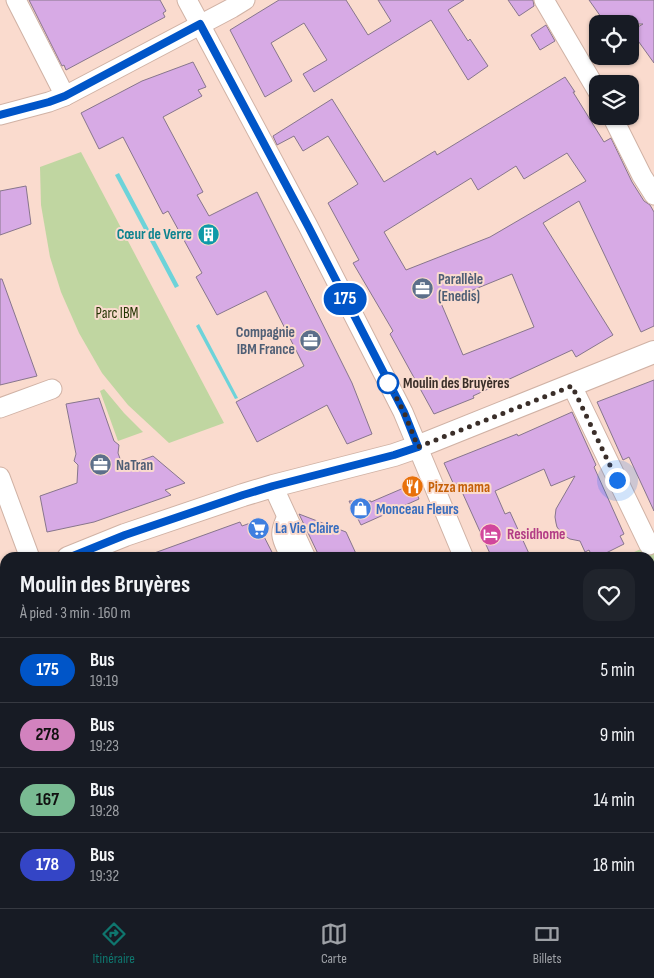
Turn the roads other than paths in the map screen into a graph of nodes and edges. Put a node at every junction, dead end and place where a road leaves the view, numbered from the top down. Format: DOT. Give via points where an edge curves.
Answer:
graph roads {
  1 [pos="16,0"];
  2 [pos="187,0"];
  3 [pos="245,0"];
  4 [pos="544,0"];
  5 [pos="200,24"];
  6 [pos="589,77"];
  7 [pos="65,96"];
  8 [pos="0,115"];
  9 [pos="616,125"];
  10 [pos="654,195"];
  11 [pos="654,352"];
  12 [pos="572,386"];
  13 [pos="52,389"];
  14 [pos="0,408"];
  15 [pos="418,447"];
  16 [pos="0,477"];
  17 [pos="273,486"];
  18 [pos="287,517"];
  19 [pos="649,545"];
  20 [pos="28,552"];
  21 [pos="83,552"];
  22 [pos="288,552"];
  23 [pos="303,552"];
  24 [pos="462,552"];
  1 -- 7 [label="street"];
  2 -- 5 [label="street"];
  3 -- 5 [label="street"];
  4 -- 6 [label="street"];
  5 -- 7 [label="street"];
  5 -- 15 [label="street" via="320,248 404,412"];
  7 -- 8 [label="street"];
  9 -- 10 [label="street"];
  11 -- 12 [label="main road"];
  12 -- 15 [label="main road"];
  12 -- 19 [label="street"];
  13 -- 14 [label="street"];
  15 -- 17 [label="main road"];
  15 -- 24 [label="street"];
  16 -- 20 [label="street"];
  17 -- 18 [label="street"];
  17 -- 21 [label="main road"];
  18 -- 22 [label="street" via="280,535"];
  18 -- 23 [label="street"];
}
